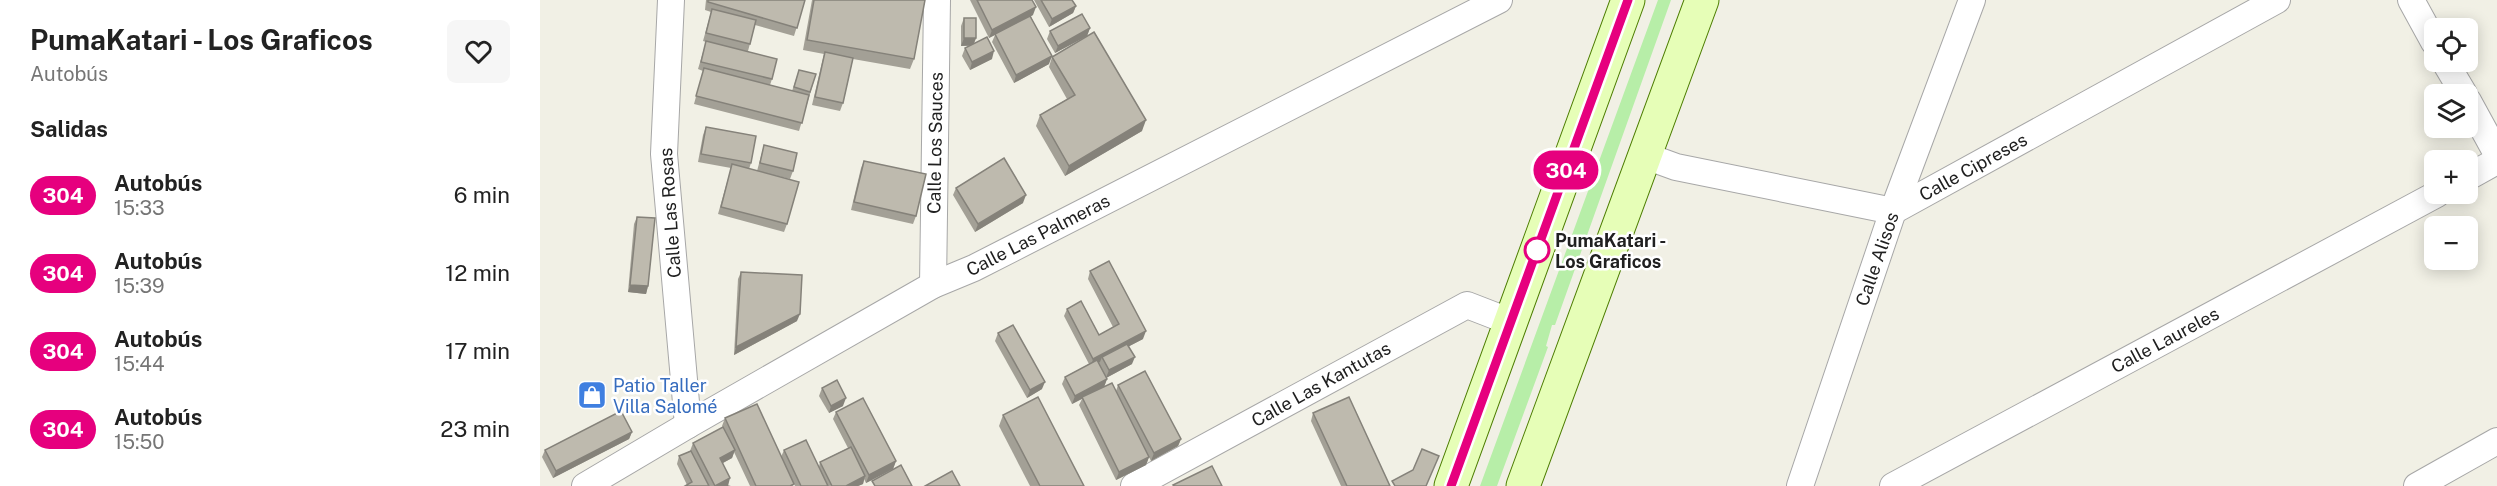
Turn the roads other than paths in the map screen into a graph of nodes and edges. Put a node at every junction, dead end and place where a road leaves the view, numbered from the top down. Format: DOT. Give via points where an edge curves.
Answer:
graph roads {
  1 [pos="670,0"];
  2 [pos="937,0"];
  3 [pos="1499,0"];
  4 [pos="1628,0"];
  5 [pos="1702,0"];
  6 [pos="1972,0"];
  7 [pos="2277,0"];
  8 [pos="2411,0"];
  9 [pos="2424,24"];
  10 [pos="2478,119"];
  11 [pos="2497,154"];
  12 [pos="1643,155"];
  13 [pos="2497,161"];
  14 [pos="2478,171"];
  15 [pos="2424,201"];
  16 [pos="1893,212"];
  17 [pos="933,285"];
  18 [pos="1511,322"];
  19 [pos="687,425"];
  20 [pos="2497,441"];
  21 [pos="585,486"];
  22 [pos="1134,486"];
  23 [pos="1451,486"];
  24 [pos="1522,486"];
  25 [pos="1800,486"];
  26 [pos="1893,486"];
  27 [pos="2417,486"];
  1 -- 19 [label="street, Calle Las Rosas" via="664,154"];
  2 -- 17 [label="street, Calle Los Sauces"];
  3 -- 17 [label="street, Calle Las Palmeras" via="974,268"];
  4 -- 18 [label="main road"];
  5 -- 12 [label="main road"];
  6 -- 16 [label="street, Calle Alisos"];
  7 -- 16 [label="street, Calle Cipreses"];
  8 -- 9 [label="street"];
  10 -- 11 [label="street"];
  12 -- 16 [label="street" via="1676,167"];
  12 -- 24 [label="main road"];
  13 -- 14 [label="street"];
  15 -- 26 [label="street, Calle Laureles"];
  16 -- 25 [label="street, Calle Alisos"];
  17 -- 19 [label="street, Calle Las Palmeras"];
  18 -- 22 [label="street, Calle Las Kantutas" via="1467,305"];
  18 -- 23 [label="main road"];
  19 -- 21 [label="street, Calle Las Palmeras"];
  20 -- 27 [label="street"];
}
